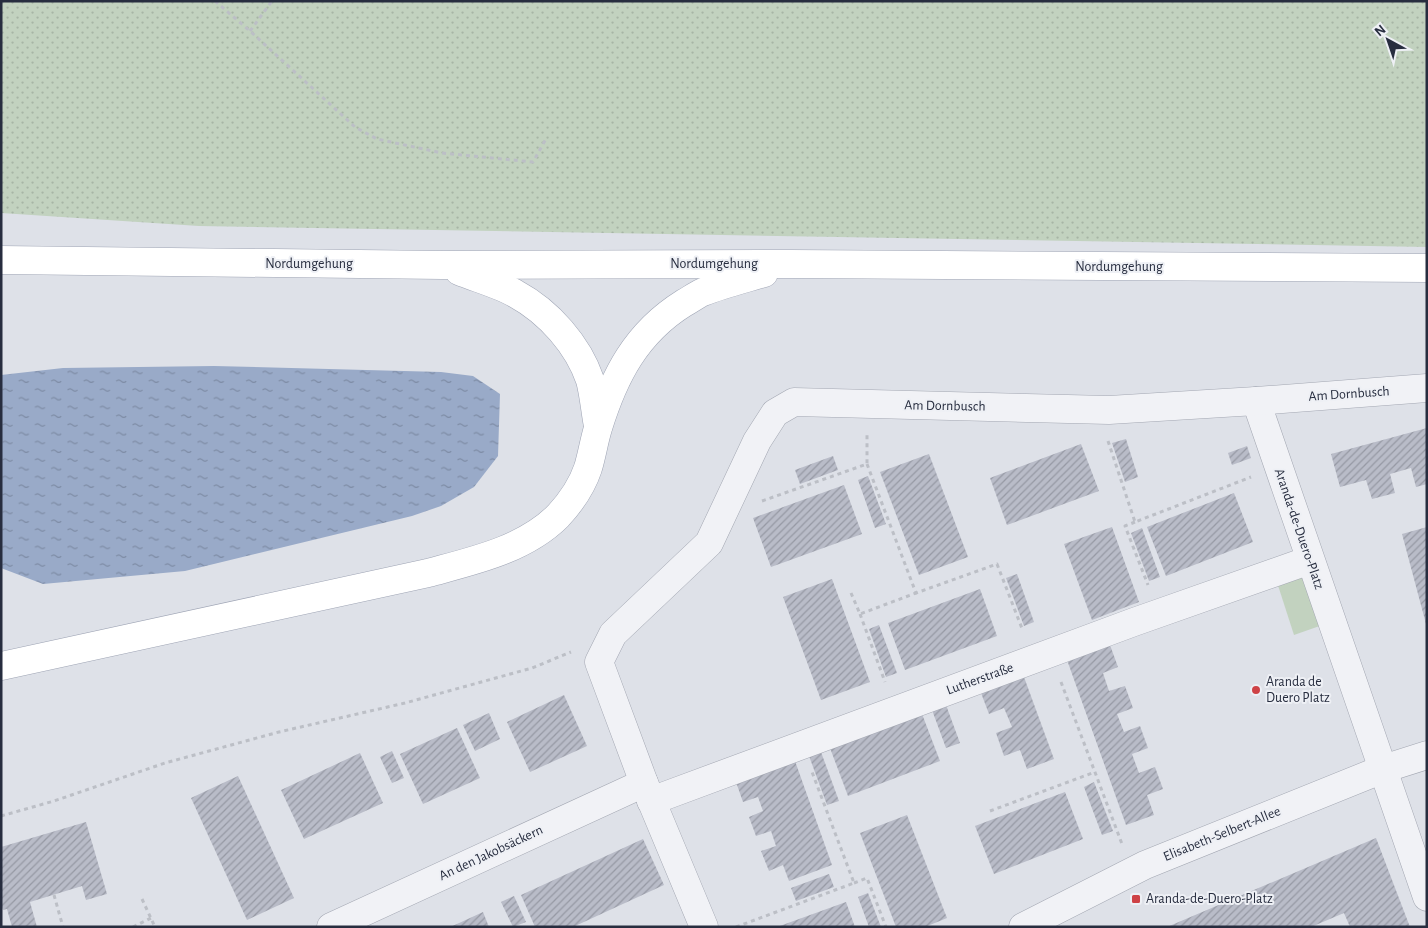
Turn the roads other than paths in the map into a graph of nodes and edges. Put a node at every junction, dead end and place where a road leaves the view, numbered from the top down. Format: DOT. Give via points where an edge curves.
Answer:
graph roads {
  1 [pos="1,260"];
  2 [pos="792,264"];
  3 [pos="443,265"];
  4 [pos="1427,268"];
  5 [pos="1427,388"];
  6 [pos="1256,401"];
  7 [pos="598,428"];
  8 [pos="1310,560"];
  9 [pos="1,666"];
  10 [pos="1427,755"];
  11 [pos="1383,769"];
  12 [pos="647,792"];
  13 [pos="1427,898"];
  14 [pos="336,926"];
  15 [pos="704,927"];
  16 [pos="1023,927"];
  1 -- 3 [label="main road, Nordumgehung"];
  2 -- 3 [label="main road, Nordumgehung"];
  2 -- 4 [label="main road, Nordumgehung"];
  2 -- 7 [label="main road" via="702,292 671,311 632,352 617,378"];
  3 -- 7 [label="main road" via="516,293 542,311 563,333 579,355 590,381"];
  5 -- 6 [label="street, Am Dornbusch"];
  6 -- 8 [label="street, Aranda-de-Duero-Platz"];
  6 -- 12 [label="street, Am Dornbusch" via="1098,410 794,402 775,413 757,442 708,543 613,634 599,662"];
  7 -- 9 [label="main road" via="587,469 575,495 557,517 509,548 428,573"];
  8 -- 11 [label="street, Aranda-de-Duero-Platz"];
  8 -- 12 [label="street, Lutherstraße" via="802,745"];
  10 -- 11 [label="street, Elisabeth-Selbert-Allee"];
  11 -- 13 [label="street, Aranda-de-Duero-Platz"];
  11 -- 16 [label="street, Elisabeth-Selbert-Allee" via="1132,871"];
  12 -- 14 [label="street, An den Jakobsäckern"];
  12 -- 15 [label="street"];
}
